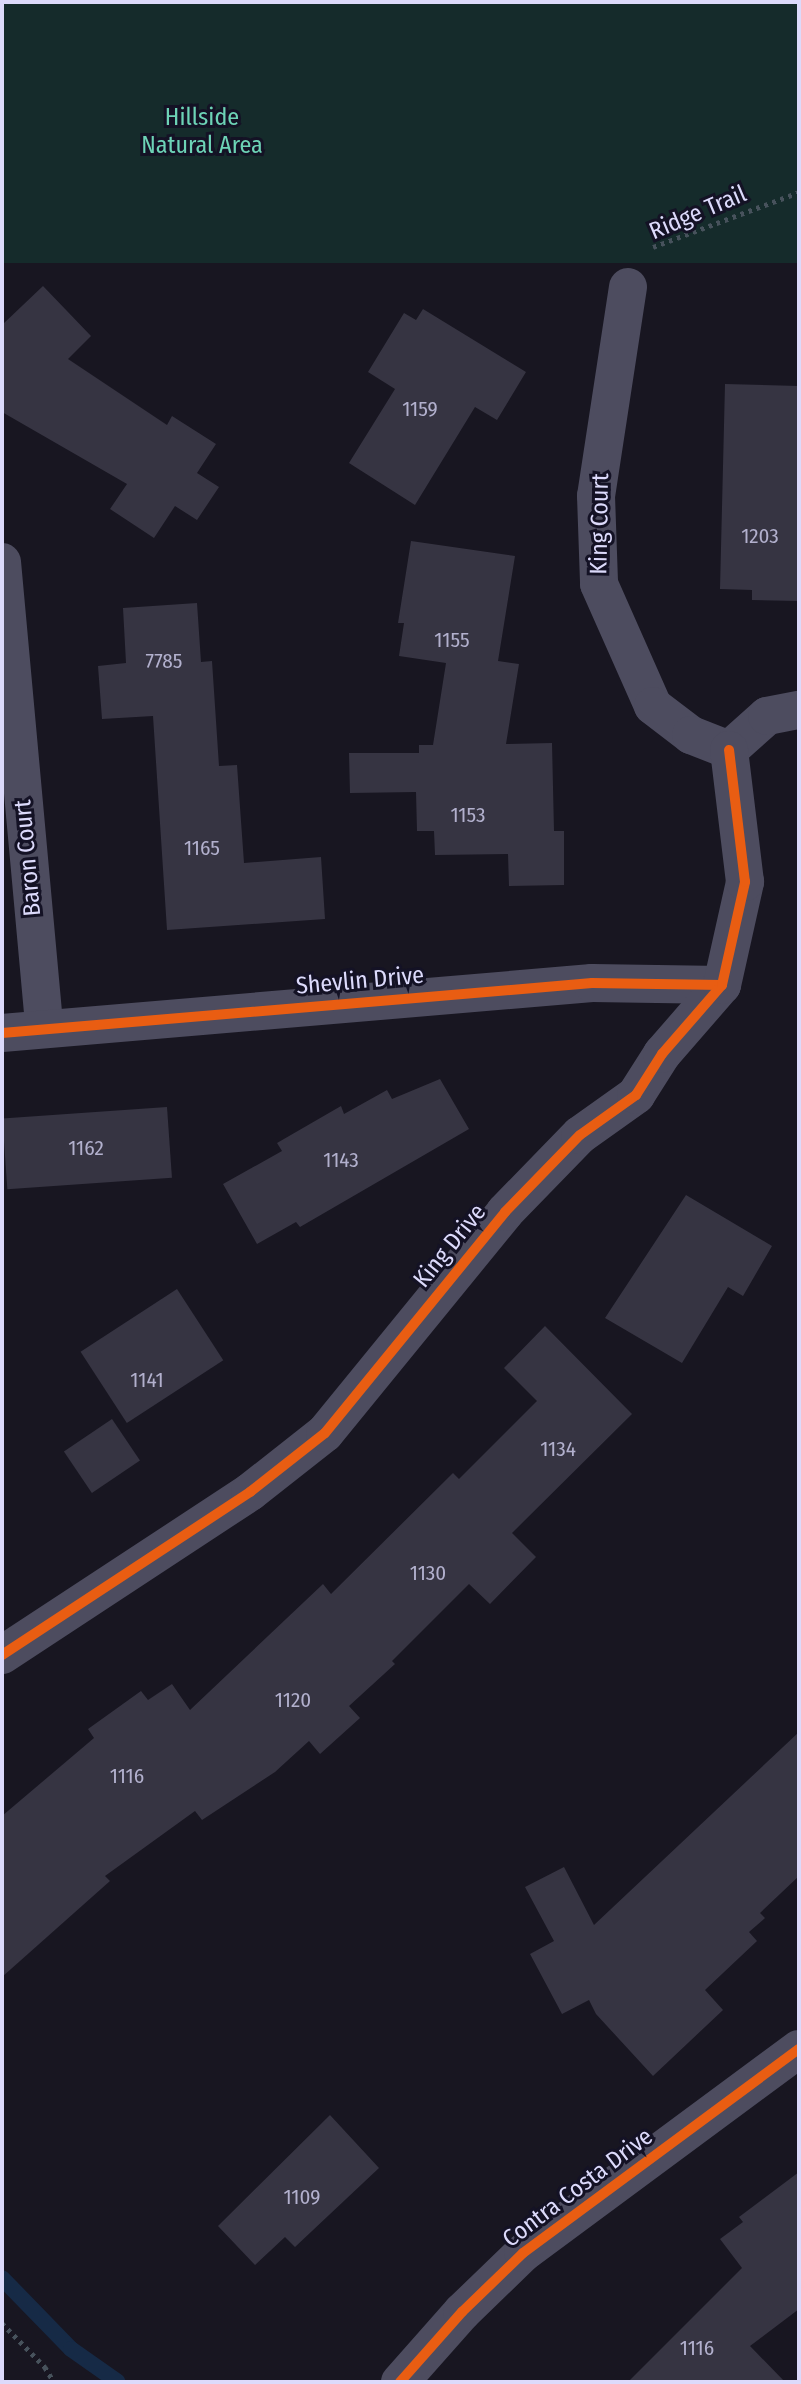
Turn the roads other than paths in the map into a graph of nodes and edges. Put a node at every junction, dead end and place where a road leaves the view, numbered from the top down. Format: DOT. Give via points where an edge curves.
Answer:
graph roads {
  1 [pos="628,287"];
  2 [pos="2,562"];
  3 [pos="799,710"];
  4 [pos="729,750"];
  5 [pos="722,985"];
  6 [pos="44,1028"];
  7 [pos="2,1033"];
  8 [pos="2,1655"];
  9 [pos="799,2049"];
  10 [pos="400,2382"];
  1 -- 4 [label="street, King Court" via="596,495 599,584 653,706 691,735"];
  2 -- 6 [label="street, Baron Court"];
  3 -- 4 [label="street" via="767,716"];
  4 -- 5 [label="street, King Drive" via="744,882"];
  5 -- 6 [label="street, Shevlin Drive" via="592,983"];
  5 -- 8 [label="street, King Drive" via="663,1054 636,1095 580,1135 505,1212 325,1433 250,1492"];
  6 -- 7 [label="street, Shevlin Drive"];
  9 -- 10 [label="street, Contra Costa Drive" via="523,2253"];
}
